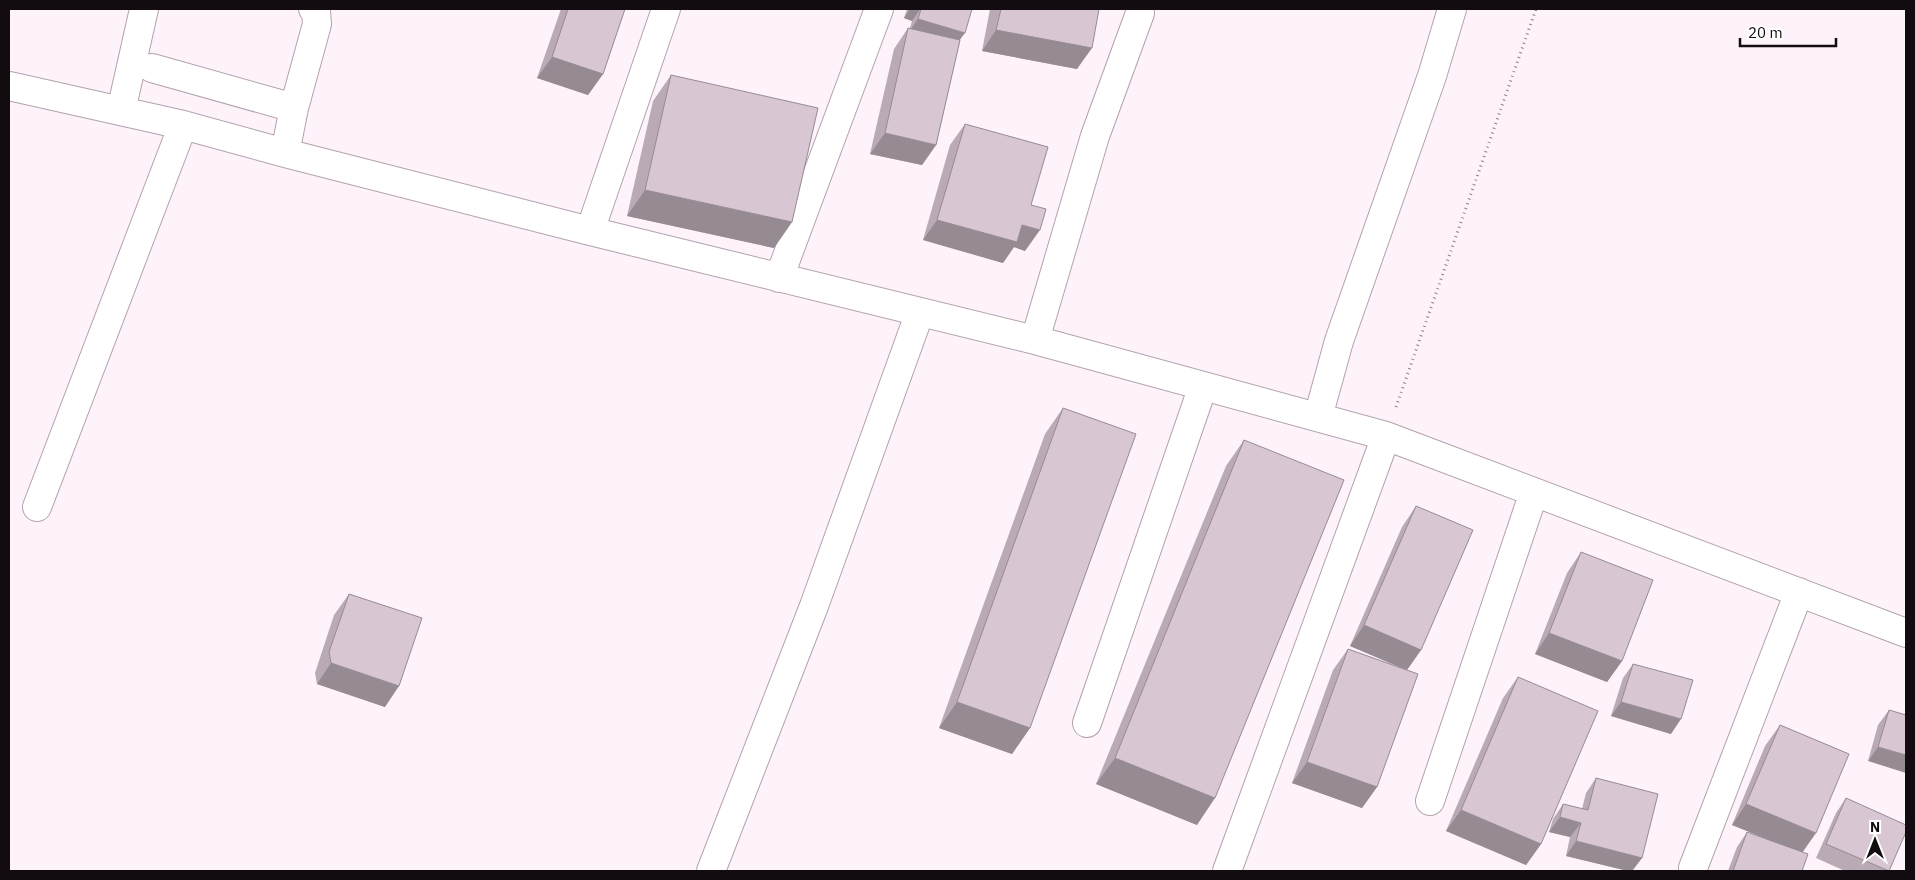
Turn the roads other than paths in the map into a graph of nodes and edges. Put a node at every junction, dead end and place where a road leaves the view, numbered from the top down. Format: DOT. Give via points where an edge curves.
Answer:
graph roads {
  1 [pos="144,9"];
  2 [pos="313,9"];
  3 [pos="666,9"];
  4 [pos="879,9"];
  5 [pos="1452,9"];
  6 [pos="1140,13"];
  7 [pos="152,68"];
  8 [pos="9,86"];
  9 [pos="294,108"];
  10 [pos="121,111"];
  11 [pos="183,125"];
  12 [pos="285,153"];
  13 [pos="590,231"];
  14 [pos="779,278"];
  15 [pos="920,312"];
  16 [pos="1035,340"];
  17 [pos="1203,386"];
  18 [pos="1318,418"];
  19 [pos="1386,436"];
  20 [pos="1534,492"];
  21 [pos="37,507"];
  22 [pos="1799,592"];
  23 [pos="1906,633"];
  24 [pos="1087,723"];
  25 [pos="1430,801"];
  26 [pos="1693,868"];
  27 [pos="710,871"];
  28 [pos="1227,871"];
  1 -- 10 [label="street"];
  2 -- 9 [label="street" via="317,24"];
  3 -- 13 [label="street"];
  4 -- 14 [label="street"];
  5 -- 18 [label="street" via="1432,76 1339,342"];
  6 -- 16 [label="street" via="1095,136"];
  7 -- 9 [label="street"];
  8 -- 10 [label="street"];
  9 -- 12 [label="street"];
  10 -- 11 [label="street"];
  11 -- 12 [label="street"];
  11 -- 21 [label="street"];
  12 -- 13 [label="street"];
  13 -- 14 [label="street"];
  14 -- 15 [label="street"];
  15 -- 16 [label="street"];
  15 -- 27 [label="street" via="814,606"];
  16 -- 17 [label="street"];
  17 -- 18 [label="street"];
  17 -- 24 [label="street"];
  18 -- 19 [label="street"];
  19 -- 20 [label="street"];
  19 -- 28 [label="street"];
  20 -- 22 [label="street"];
  20 -- 25 [label="street"];
  22 -- 23 [label="street"];
  22 -- 26 [label="street"];
}
